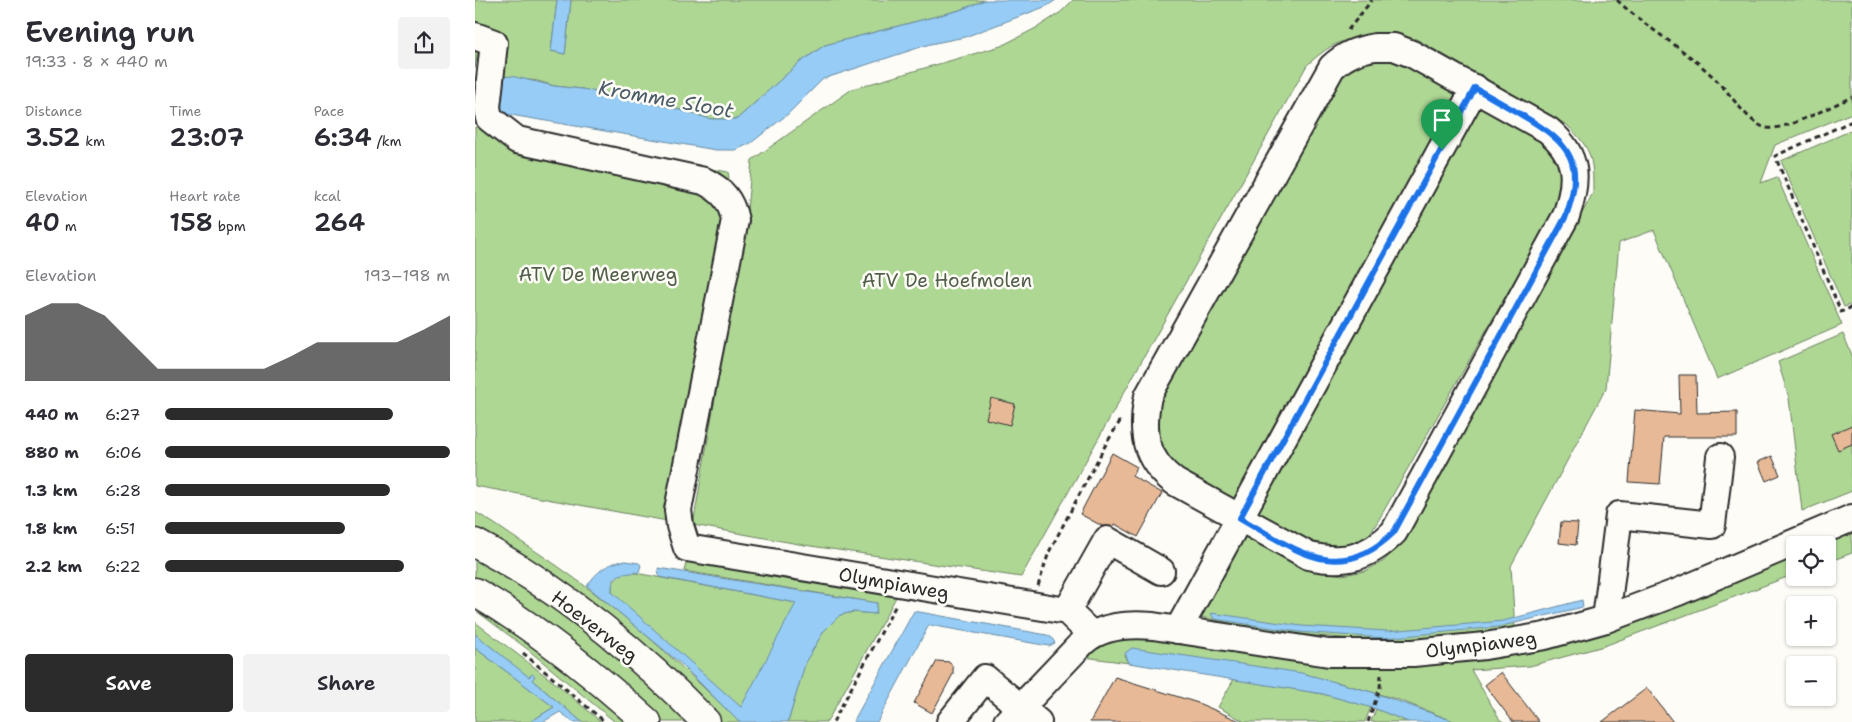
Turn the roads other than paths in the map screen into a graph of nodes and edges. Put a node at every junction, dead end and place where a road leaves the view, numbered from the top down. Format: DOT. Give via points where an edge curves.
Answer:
graph roads {
  1 [pos="475,36"];
  2 [pos="1475,88"];
  3 [pos="1720,457"];
  4 [pos="1240,518"];
  5 [pos="1852,518"];
  6 [pos="475,543"];
  7 [pos="1161,571"];
  8 [pos="475,592"];
  9 [pos="1067,611"];
  10 [pos="1606,619"];
  11 [pos="1178,630"];
  12 [pos="1092,635"];
  13 [pos="1022,717"];
  14 [pos="647,722"];
  15 [pos="706,722"];
  16 [pos="950,722"];
  1 -- 9 [label="street, Olympiaweg" via="494,42 489,118 517,140 704,181 721,190 733,207 735,220 678,510 687,548"];
  2 -- 4 [label="street"];
  2 -- 4 [label="street" via="1394,47 1375,46 1358,50 1344,56 1332,67 1148,396 1144,417 1146,442 1162,472"];
  2 -- 4 [label="street" via="1549,130 1562,142 1571,159 1575,181 1566,216 1394,532 1364,554 1326,560 1309,556"];
  3 -- 10 [label="street" via="1712,525 1619,515"];
  4 -- 11 [label="street"];
  5 -- 10 [label="street, Olympiaweg"];
  6 -- 15 [label="main road, Hoeverweg" via="521,570 595,623"];
  7 -- 9 [label="street" via="1107,540"];
  8 -- 14 [label="main road" via="525,625"];
  9 -- 12 [label="street"];
  10 -- 11 [label="street, Olympiaweg" via="1545,636 1485,646 1382,654 1300,650"];
  11 -- 12 [label="street, Olympiaweg" via="1132,625"];
  12 -- 13 [label="street, Olympiaweg"];
  13 -- 16 [label="street" via="985,678"];
}
